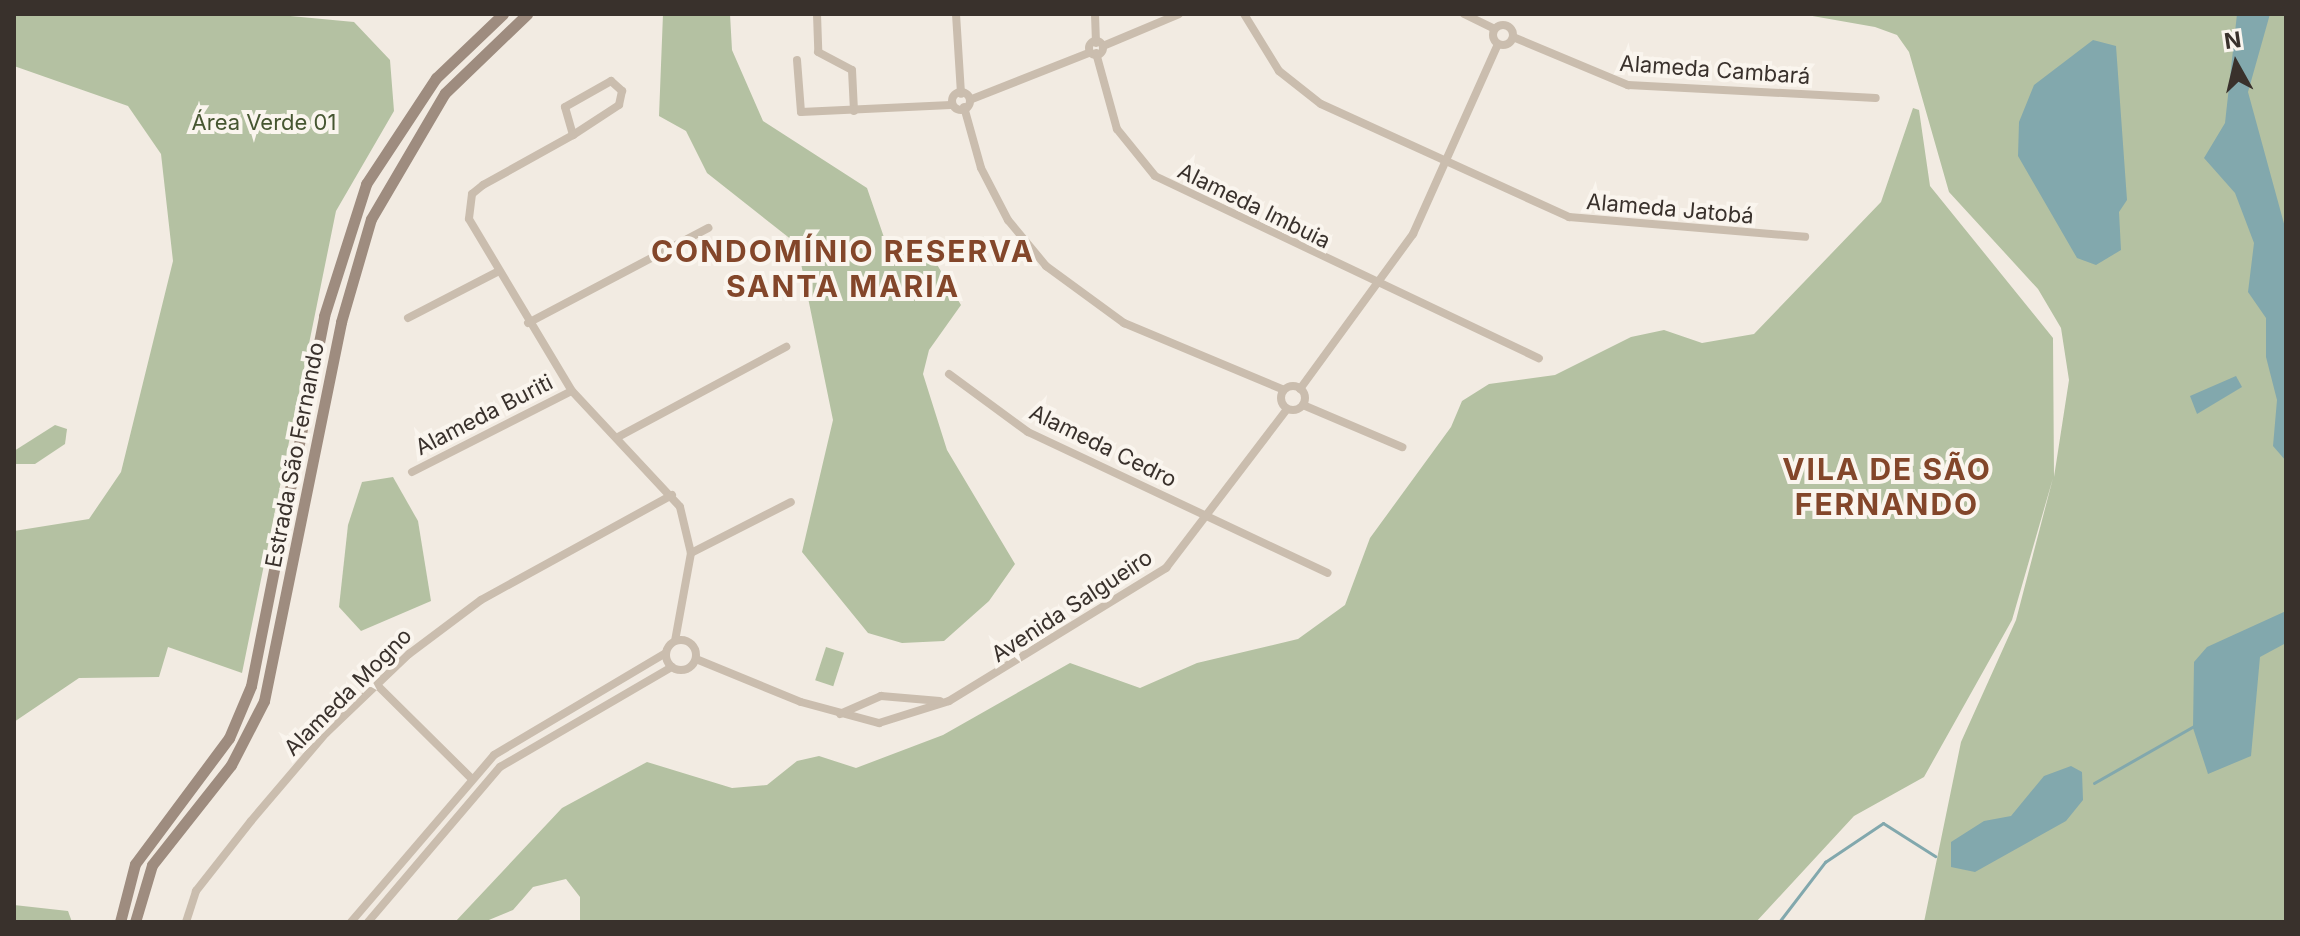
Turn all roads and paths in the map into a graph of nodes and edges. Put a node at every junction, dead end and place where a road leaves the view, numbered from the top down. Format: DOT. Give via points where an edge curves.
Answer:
graph roads {
  1 [pos="503,14"];
  2 [pos="527,14"];
  3 [pos="817,14"];
  4 [pos="956,14"];
  5 [pos="1095,14"];
  6 [pos="1179,14"];
  7 [pos="1244,14"];
  8 [pos="1464,14"];
  9 [pos="1495,29"];
  10 [pos="1513,37"];
  11 [pos="1498,44"];
  12 [pos="1096,49"];
  13 [pos="797,60"];
  14 [pos="961,94"];
  15 [pos="1876,98"];
  16 [pos="972,99"];
  17 [pos="951,105"];
  18 [pos="964,107"];
  19 [pos="854,111"];
  20 [pos="573,135"];
  21 [pos="1448,160"];
  22 [pos="708,228"];
  23 [pos="1805,237"];
  24 [pos="497,272"];
  25 [pos="1379,283"];
  26 [pos="408,318"];
  27 [pos="528,323"];
  28 [pos="786,347"];
  29 [pos="1539,358"];
  30 [pos="949,374"];
  31 [pos="1300,389"];
  32 [pos="1284,390"];
  33 [pos="572,391"];
  34 [pos="1303,405"];
  35 [pos="1287,409"];
  36 [pos="618,437"];
  37 [pos="1402,447"];
  38 [pos="412,472"];
  39 [pos="672,495"];
  40 [pos="791,502"];
  41 [pos="1206,516"];
  42 [pos="691,553"];
  43 [pos="1328,573"];
  44 [pos="675,641"];
  45 [pos="666,653"];
  46 [pos="696,659"];
  47 [pos="672,667"];
  48 [pos="376,684"];
  49 [pos="900,699"];
  50 [pos="860,701"];
  51 [pos="949,701"];
  52 [pos="840,714"];
  53 [pos="903,716"];
  54 [pos="860,717"];
  55 [pos="500,767"];
  56 [pos="470,777"];
  57 [pos="462,809"];
  58 [pos="120,922"];
  59 [pos="135,922"];
  60 [pos="186,922"];
  61 [pos="351,922"];
  62 [pos="368,922"];
  1 -- 58 [label="main road, Estrada São Fernando" via="436,78 366,184 324,316 251,686 229,738 135,864"];
  2 -- 59 [label="main road, Estrada São Fernando" via="445,93 371,219 341,322 264,701 231,765 152,865"];
  3 -- 19 [label="street" via="818,52 852,70"];
  4 -- 14 [label="street"];
  5 -- 12 [label="street, Alameda Imbuia"];
  6 -- 12 [label="street"];
  7 -- 21 [label="street, Alameda Jatobá" via="1296,88"];
  8 -- 9 [label="street"];
  9 -- 10 [label="street, Alameda Cambará" via="1508,26"];
  9 -- 11 [label="street"];
  10 -- 11 [label="street"];
  10 -- 15 [label="street, Alameda Cambará" via="1628,85"];
  11 -- 21 [label="street"];
  12 -- 16 [label="street"];
  12 -- 25 [label="street, Alameda Imbuia" via="1117,129 1155,176"];
  13 -- 19 [label="street" via="801,112"];
  14 -- 16 [label="street"];
  14 -- 17 [label="street"];
  16 -- 18 [label="street"];
  17 -- 18 [label="street"];
  17 -- 19 [label="street"];
  18 -- 32 [label="street" via="981,168 1008,220 1046,266 1124,323"];
  20 -- 20 [label="street" via="615,110 622,91 616,82 569,102"];
  20 -- 24 [label="street" via="472,194 469,219"];
  21 -- 23 [label="street, Alameda Jatobá" via="1569,217"];
  21 -- 25 [label="street" via="1413,234"];
  22 -- 27 [label="street"];
  24 -- 26 [label="street"];
  24 -- 27 [label="street"];
  25 -- 29 [label="street, Alameda Imbuia"];
  25 -- 31 [label="street"];
  27 -- 33 [label="street"];
  28 -- 36 [label="street"];
  30 -- 41 [label="street, Alameda Cedro" via="1028,432"];
  31 -- 32 [label="street"];
  31 -- 34 [label="street"];
  32 -- 35 [label="street"];
  33 -- 36 [label="street"];
  33 -- 38 [label="street, Alameda Buriti"];
  34 -- 35 [label="street"];
  34 -- 37 [label="street"];
  35 -- 41 [label="street, Avenida Salgueiro"];
  36 -- 39 [label="street"];
  39 -- 42 [label="street"];
  39 -- 48 [label="street, Alameda Mogno" via="481,600"];
  40 -- 42 [label="street"];
  41 -- 43 [label="street, Alameda Cedro"];
  41 -- 51 [label="street, Avenida Salgueiro" via="1185,548 1142,586"];
  42 -- 44 [label="street"];
  44 -- 45 [label="street"];
  44 -- 46 [label="street" via="689,642"];
  45 -- 47 [label="street"];
  45 -- 56 [label="street" via="512,741"];
  46 -- 47 [label="street" via="686,669"];
  46 -- 52 [label="street, Avenida Salgueiro"];
  47 -- 55 [label="street"];
  48 -- 56 [label="street"];
  48 -- 60 [label="street, Alameda Mogno" via="251,821 196,891"];
  49 -- 50 [label="street"];
  49 -- 51 [label="street"];
  49 -- 53 [label="street"];
  50 -- 52 [label="street"];
  50 -- 54 [label="street"];
  51 -- 53 [label="street, Avenida Salgueiro"];
  52 -- 54 [label="street, Avenida Salgueiro"];
  53 -- 54 [label="street, Avenida Salgueiro" via="879,723"];
  55 -- 56 [label="street"];
  55 -- 57 [label="street"];
  56 -- 57 [label="street"];
  56 -- 61 [label="street"];
  57 -- 62 [label="street"];
}
